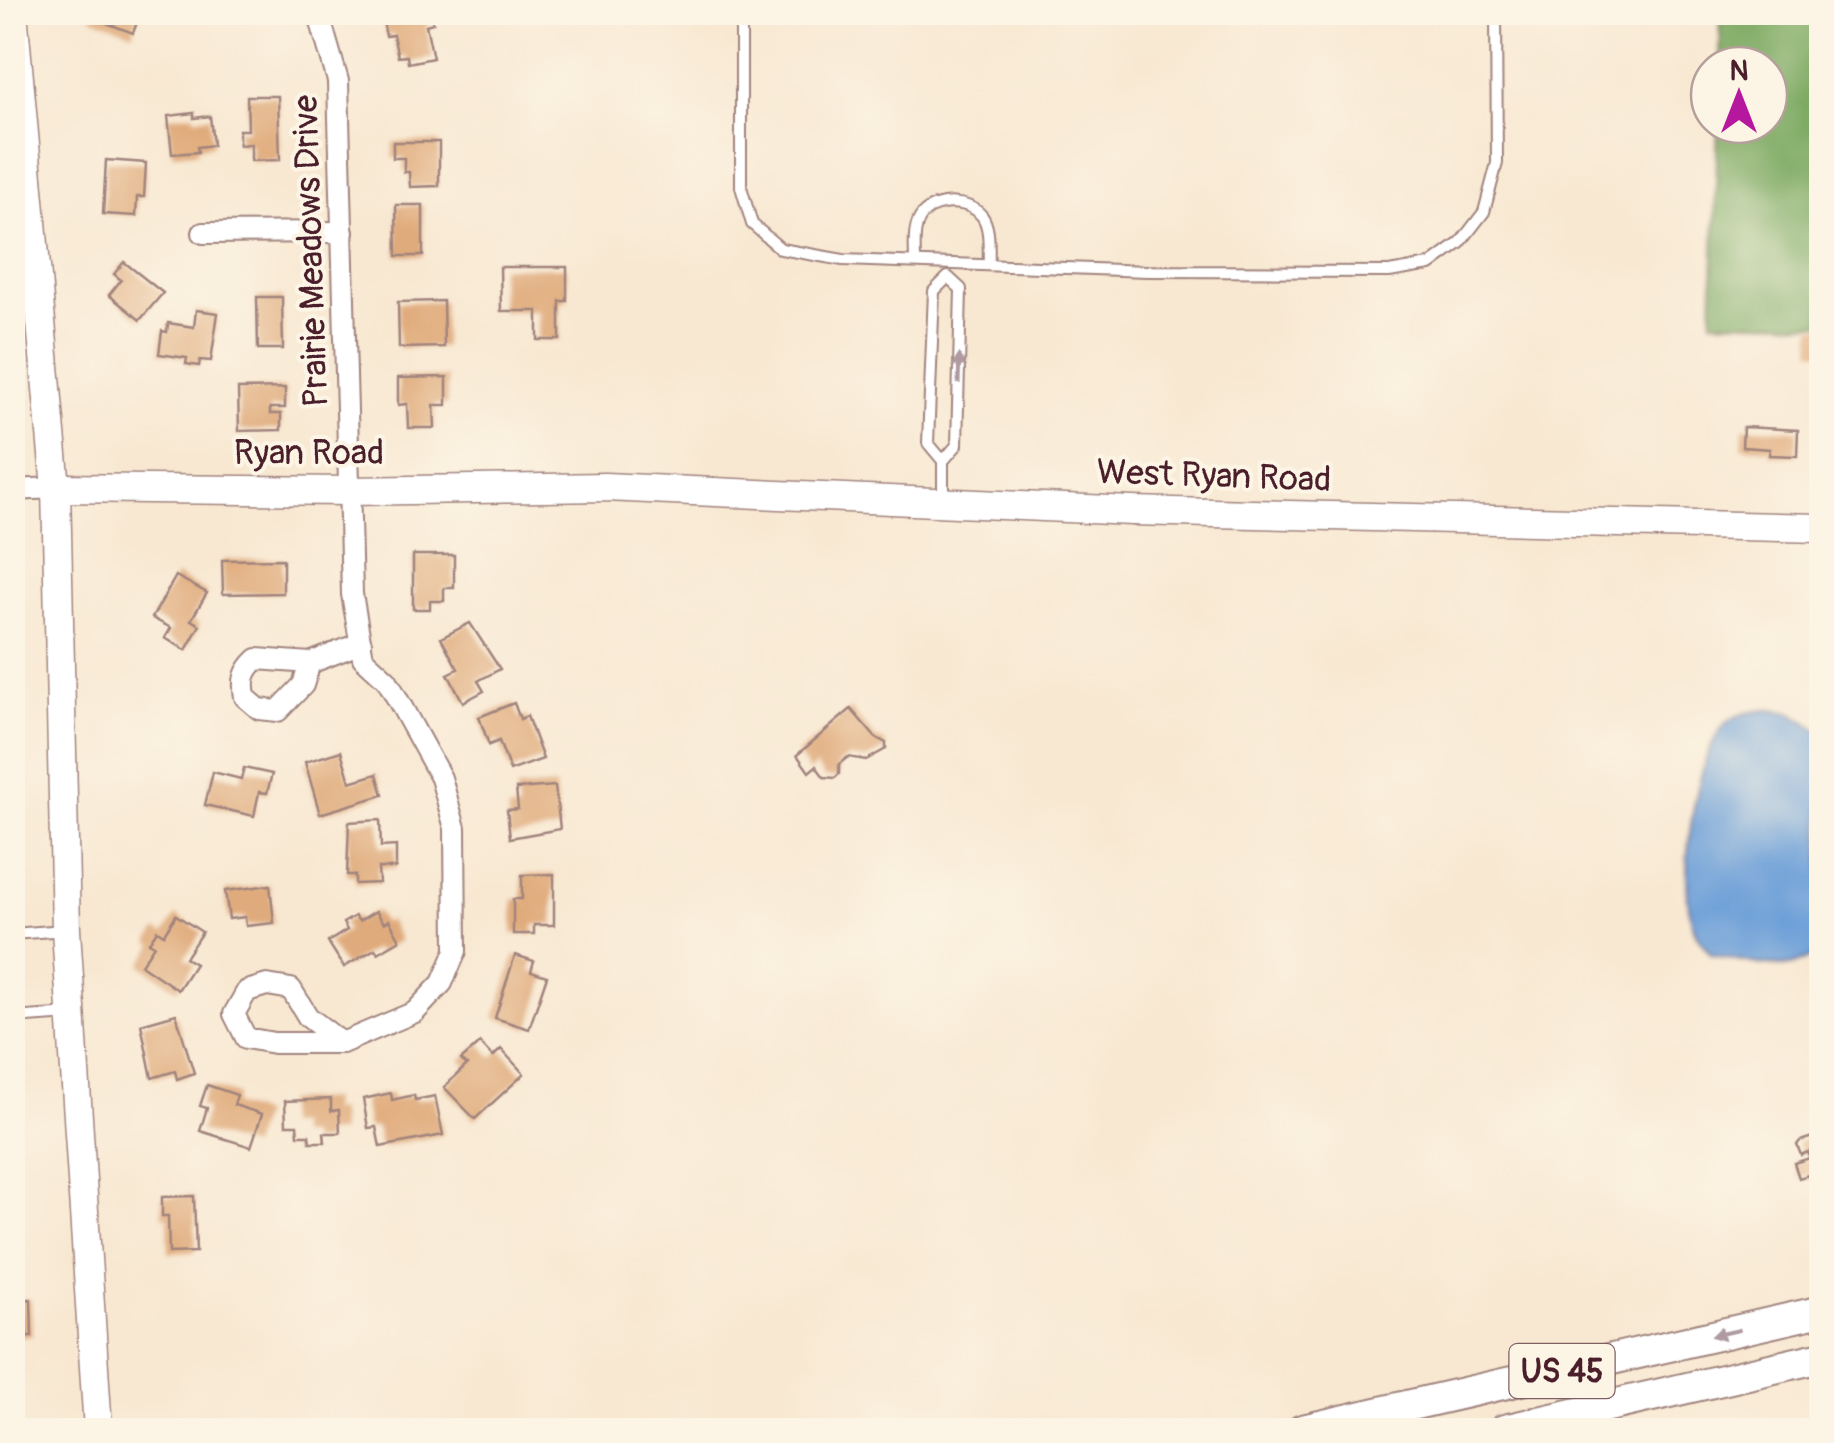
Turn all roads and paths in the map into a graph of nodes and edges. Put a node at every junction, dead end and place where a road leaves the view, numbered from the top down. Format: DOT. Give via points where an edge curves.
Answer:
graph roads {
  1 [pos="13,12"];
  2 [pos="318,12"];
  3 [pos="741,12"];
  4 [pos="1496,12"];
  5 [pos="203,232"];
  6 [pos="342,232"];
  7 [pos="915,261"];
  8 [pos="948,262"];
  9 [pos="990,264"];
  10 [pos="948,277"];
  11 [pos="943,461"];
  12 [pos="604,487"];
  13 [pos="56,488"];
  14 [pos="12,490"];
  15 [pos="349,490"];
  16 [pos="943,502"];
  17 [pos="1822,528"];
  18 [pos="361,643"];
  19 [pos="310,663"];
  20 [pos="66,930"];
  21 [pos="12,934"];
  22 [pos="71,1014"];
  23 [pos="12,1018"];
  24 [pos="342,1043"];
  25 [pos="1822,1311"];
  26 [pos="1822,1357"];
  27 [pos="98,1430"];
  28 [pos="1302,1430"];
  29 [pos="1504,1430"];
  1 -- 13 [label="street"];
  2 -- 6 [label="street, Prairie Meadows Drive" via="338,81"];
  3 -- 7 [label="lane" via="741,187 752,224 780,249 818,258"];
  4 -- 9 [label="lane" via="1497,163 1484,212 1460,244 1430,265 1333,272"];
  5 -- 6 [label="street"];
  6 -- 15 [label="street, Prairie Meadows Drive"];
  7 -- 8 [label="lane"];
  7 -- 9 [label="lane" via="924,214 962,204 981,214"];
  8 -- 9 [label="lane"];
  8 -- 10 [label="lane"];
  11 -- 10 [label="lane, one-way" via="957,444 962,290"];
  10 -- 11 [label="lane" via="934,290 928,444"];
  11 -- 16 [label="lane"];
  12 -- 15 [label="street, Ryan Road"];
  12 -- 16 [label="street, West Ryan Road"];
  13 -- 14 [label="street, Ryan Road"];
  13 -- 15 [label="street, Ryan Road"];
  13 -- 20 [label="street"];
  15 -- 18 [label="street, Prairie Meadows Drive" via="352,594"];
  16 -- 17 [label="street, West Ryan Road"];
  18 -- 19 [label="street"];
  18 -- 24 [label="street" via="364,658 387,680 441,778 454,828 456,951 442,983 415,1012"];
  20 -- 21 [label="lane"];
  20 -- 22 [label="street"];
  22 -- 23 [label="lane"];
  22 -- 27 [label="street"];
  24 -- 24 [label="street" via="246,1038 234,1014 247,991 267,985 291,989 308,1017"];
  25 -- 28 [label="main road, US 45, one-way"];
  26 -- 29 [label="main road, US 45"];
}
